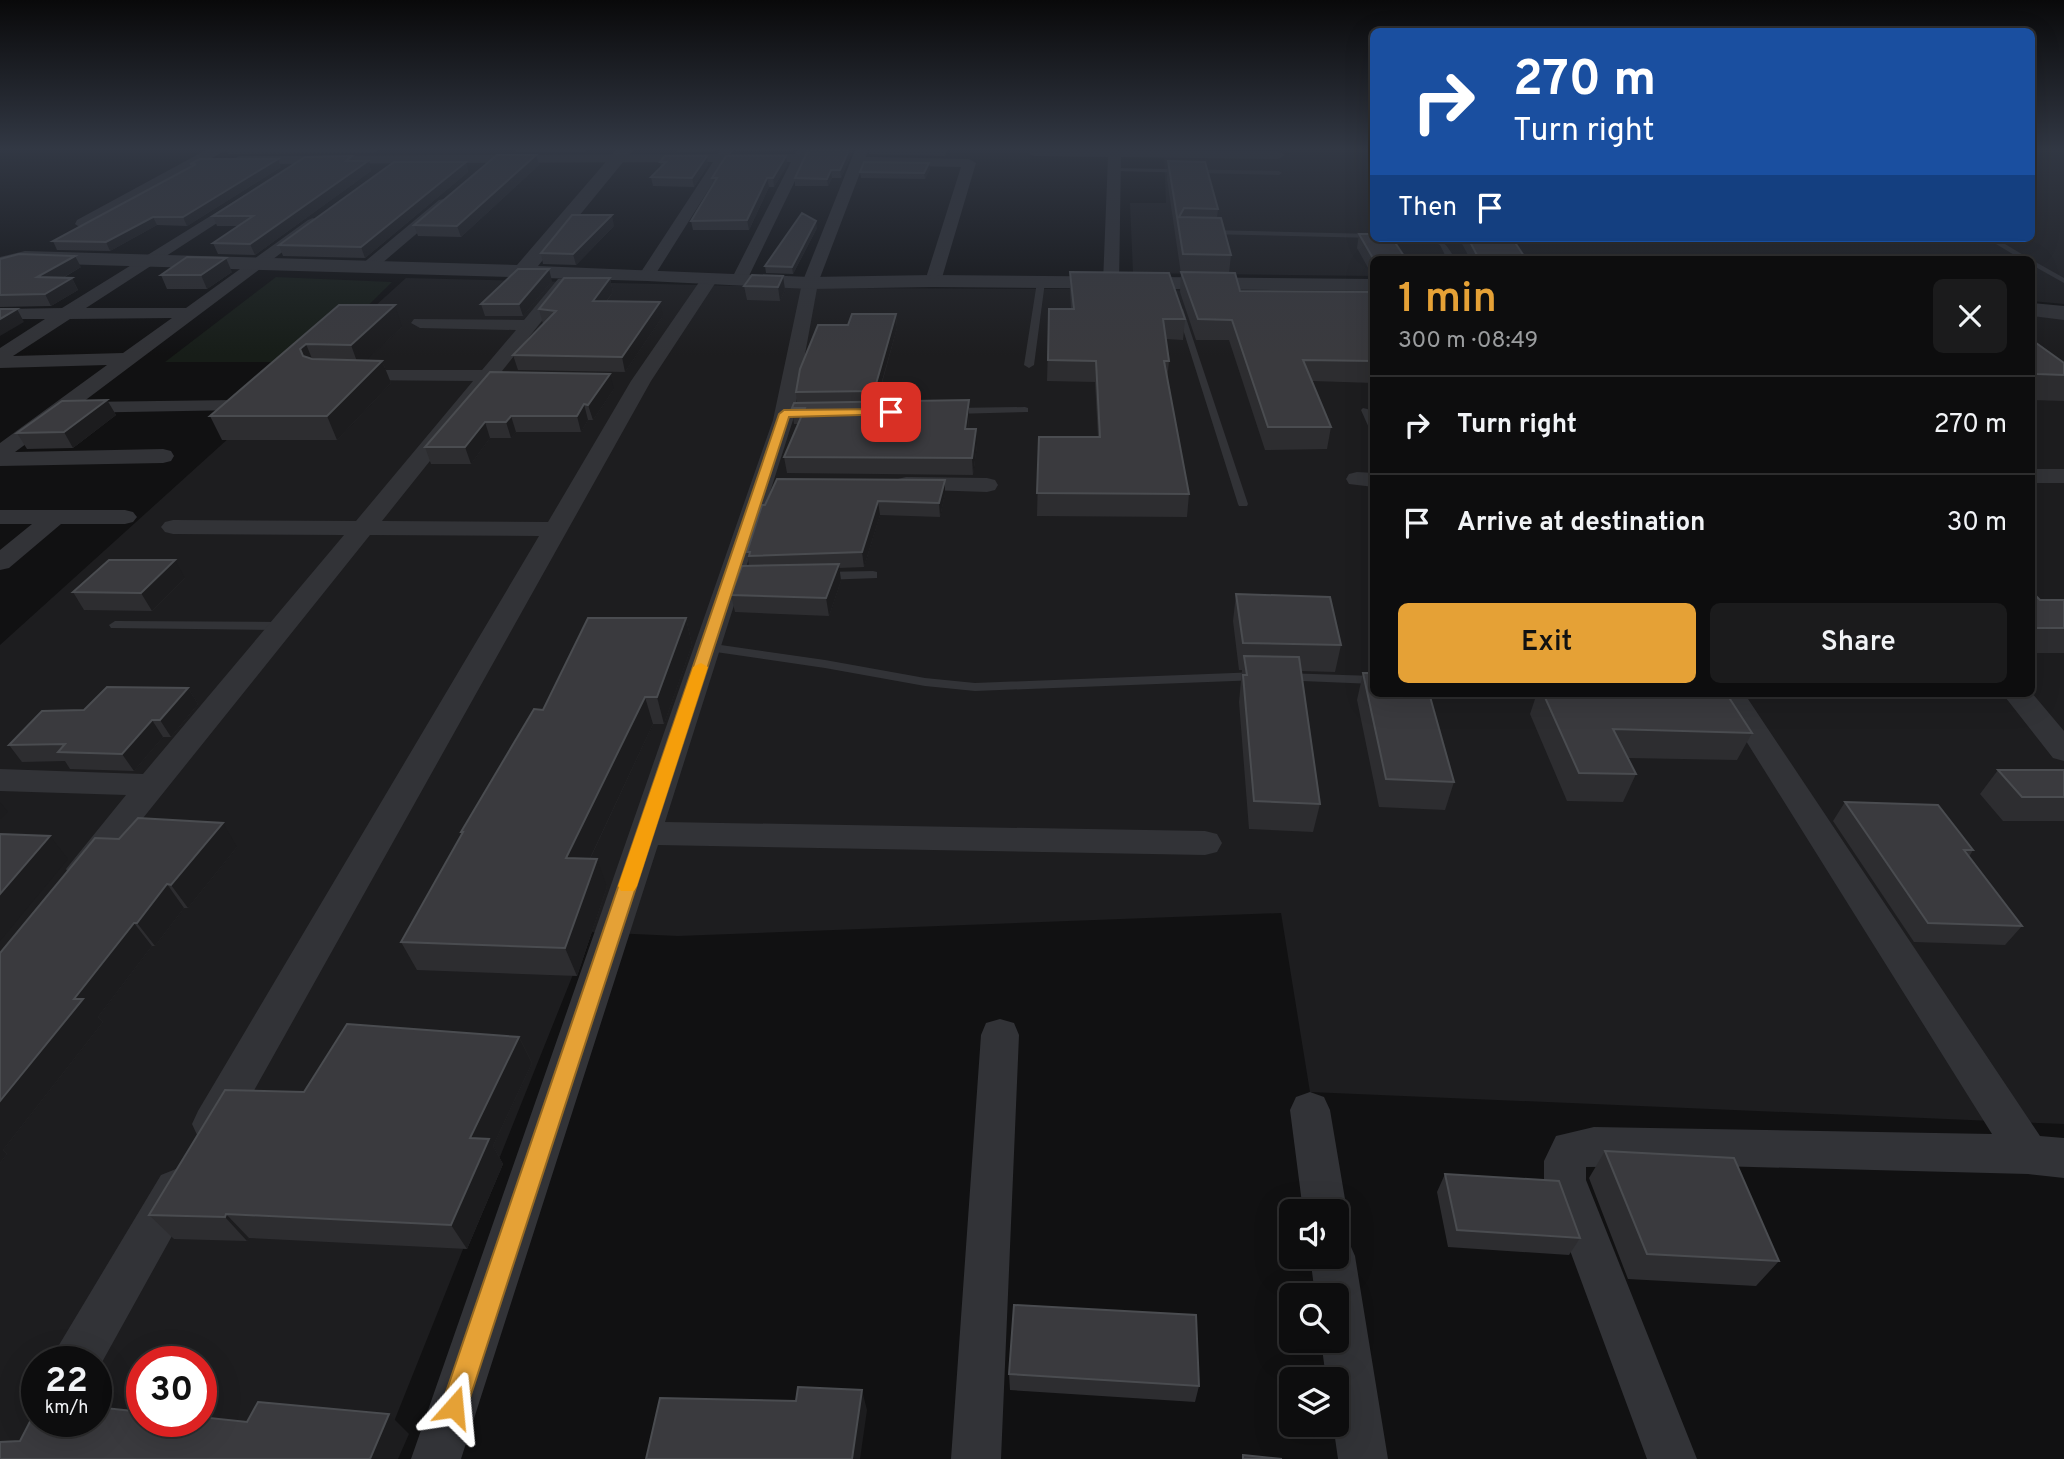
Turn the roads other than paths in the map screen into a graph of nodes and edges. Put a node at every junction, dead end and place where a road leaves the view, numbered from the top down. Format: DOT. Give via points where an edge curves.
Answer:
graph roads {
  1 [pos="95,218"];
  2 [pos="214,218"];
  3 [pos="320,218"];
  4 [pos="426,218"];
  5 [pos="568,218"];
  6 [pos="684,218"];
  7 [pos="770,218"];
  8 [pos="835,218"];
  9 [pos="952,218"];
  10 [pos="1113,218"];
  11 [pos="1196,232"];
  12 [pos="1370,236"];
  13 [pos="1439,242"];
  14 [pos="1997,242"];
  15 [pos="1449,256"];
  16 [pos="2021,256"];
  17 [pos="25,257"];
  18 [pos="149,260"];
  19 [pos="0,263"];
  20 [pos="257,264"];
  21 [pos="2035,264"];
  22 [pos="368,267"];
  23 [pos="522,272"];
  24 [pos="571,274"];
  25 [pos="647,275"];
  26 [pos="710,279"];
  27 [pos="739,280"];
  28 [pos="933,281"];
  29 [pos="2064,281"];
  30 [pos="1041,282"];
  31 [pos="1111,282"];
  32 [pos="810,283"];
  33 [pos="1170,283"];
  34 [pos="1370,285"];
  35 [pos="190,313"];
  36 [pos="0,314"];
  37 [pos="64,315"];
  38 [pos="420,323"];
  39 [pos="530,325"];
  40 [pos="0,356"];
  41 [pos="128,359"];
  42 [pos="0,362"];
  43 [pos="1029,365"];
  44 [pos="322,373"];
  45 [pos="488,376"];
  46 [pos="516,377"];
  47 [pos="235,406"];
  48 [pos="62,408"];
  49 [pos="1025,410"];
  50 [pos="1366,410"];
  51 [pos="944,411"];
  52 [pos="1370,419"];
  53 [pos="0,453"];
  54 [pos="163,456"];
  55 [pos="0,459"];
  56 [pos="2035,476"];
  57 [pos="2064,476"];
  58 [pos="881,484"];
  59 [pos="987,485"];
  60 [pos="1243,504"];
  61 [pos="0,517"];
  62 [pos="55,517"];
  63 [pos="125,517"];
  64 [pos="173,527"];
  65 [pos="362,528"];
  66 [pos="554,530"];
  67 [pos="0,563"];
  68 [pos="873,575"];
  69 [pos="808,576"];
  70 [pos="115,625"];
  71 [pos="282,626"];
  72 [pos="707,647"];
  73 [pos="1370,680"];
  74 [pos="1729,697"];
  75 [pos="2019,697"];
  76 [pos="2064,751"];
  77 [pos="0,780"];
  78 [pos="152,785"];
  79 [pos="645,833"];
  80 [pos="1205,843"];
  81 [pos="68,888"];
  82 [pos="1000,1035"];
  83 [pos="1310,1110"];
  84 [pos="2046,1156"];
  85 [pos="1323,1199"];
  86 [pos="1334,1269"];
  87 [pos="85,1346"];
  88 [pos="436,1459"];
  89 [pos="976,1459"];
  90 [pos="1363,1459"];
  91 [pos="1672,1459"];
  1 -- 17 [label="street"];
  2 -- 18 [label="street"];
  3 -- 20 [label="street"];
  4 -- 22 [label="street"];
  5 -- 23 [label="street"];
  6 -- 25 [label="street"];
  7 -- 27 [label="street"];
  8 -- 32 [label="street"];
  9 -- 28 [label="street"];
  10 -- 31 [label="street"];
  11 -- 12 [label="lane"];
  13 -- 15 [label="lane"];
  14 -- 16 [label="lane"];
  17 -- 18 [label="street"];
  17 -- 19 [label="street"];
  18 -- 20 [label="street"];
  18 -- 37 [label="street"];
  20 -- 22 [label="street"];
  20 -- 35 [label="street"];
  21 -- 29 [label="lane"];
  22 -- 23 [label="street"];
  23 -- 24 [label="street"];
  24 -- 25 [label="street"];
  24 -- 39 [label="street"];
  25 -- 26 [label="street"];
  26 -- 27 [label="street"];
  26 -- 66 [label="street" via="627,380"];
  27 -- 32 [label="street"];
  28 -- 30 [label="street"];
  28 -- 32 [label="street"];
  30 -- 31 [label="street"];
  30 -- 43 [label="lane"];
  31 -- 33 [label="street"];
  32 -- 72 [label="street" via="776,483"];
  33 -- 34 [label="street"];
  33 -- 60 [label="lane"];
  35 -- 37 [label="street"];
  35 -- 41 [label="street"];
  36 -- 37 [label="street"];
  37 -- 40 [label="street"];
  38 -- 39 [label="street"];
  39 -- 45 [label="street"];
  41 -- 42 [label="street"];
  41 -- 48 [label="street"];
  44 -- 45 [label="street"];
  45 -- 46 [label="street"];
  45 -- 65 [label="street"];
  47 -- 48 [label="street"];
  48 -- 53 [label="street"];
  49 -- 51 [label="lane"];
  50 -- 52 [label="lane"];
  54 -- 55 [label="street"];
  56 -- 57 [label="street"];
  58 -- 59 [label="street"];
  61 -- 62 [label="street"];
  62 -- 63 [label="street"];
  62 -- 67 [label="street"];
  64 -- 65 [label="street"];
  65 -- 66 [label="street"];
  65 -- 71 [label="street"];
  66 -- 87 [label="street"];
  68 -- 69 [label="lane"];
  70 -- 71 [label="lane"];
  71 -- 78 [label="street"];
  72 -- 73 [label="lane" via="975,687 1245,676"];
  72 -- 79 [label="street"];
  74 -- 84 [label="street"];
  75 -- 76 [label="street"];
  77 -- 78 [label="street"];
  78 -- 81 [label="street"];
  79 -- 80 [label="street"];
  79 -- 88 [label="street"];
  82 -- 89 [label="street"];
  83 -- 85 [label="street"];
  84 -- 91 [label="street" via="1716,1147 1594,1146 1571,1150 1564,1161 1565,1180"];
  86 -- 90 [label="street"];
}
